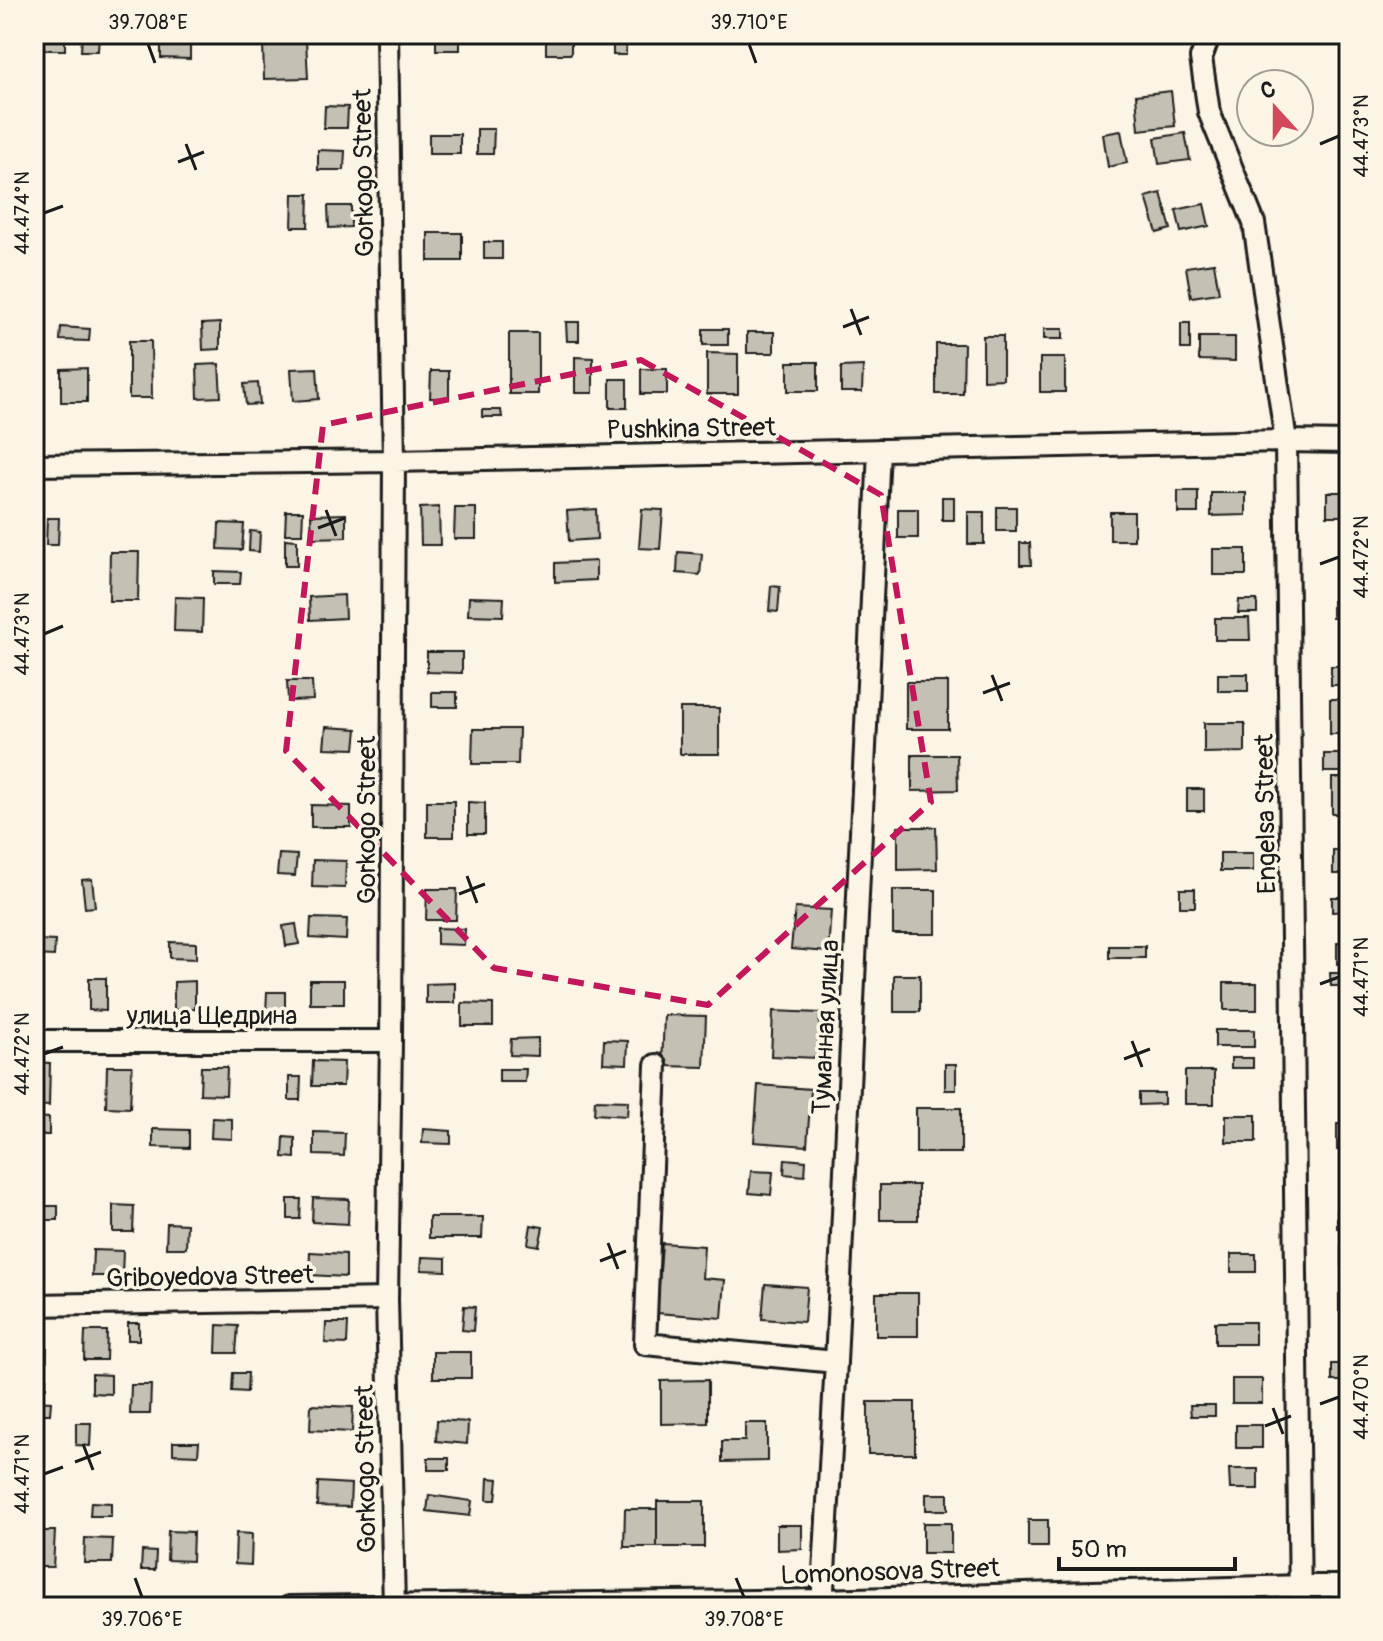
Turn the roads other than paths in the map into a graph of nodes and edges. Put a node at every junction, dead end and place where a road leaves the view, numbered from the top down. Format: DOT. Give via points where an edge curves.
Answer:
graph roads {
  1 [pos="387,34"];
  2 [pos="1210,34"];
  3 [pos="1286,441"];
  4 [pos="1349,442"];
  5 [pos="879,450"];
  6 [pos="394,461"];
  7 [pos="34,465"];
  8 [pos="34,1041"];
  9 [pos="391,1041"];
  10 [pos="656,1065"];
  11 [pos="387,1299"];
  12 [pos="34,1305"];
  13 [pos="836,1362"];
  14 [pos="1300,1586"];
  15 [pos="1349,1586"];
  16 [pos="822,1604"];
  17 [pos="289,1607"];
  18 [pos="394,1607"];
  19 [pos="1300,1607"];
  1 -- 6 [label="street, Gorkogo Street"];
  2 -- 3 [label="street, Engelsa Street" via="1201,58 1209,112 1254,223"];
  3 -- 4 [label="street, Pushkina Street"];
  3 -- 5 [label="street, Pushkina Street"];
  3 -- 14 [label="street, Engelsa Street"];
  5 -- 6 [label="street, Pushkina Street"];
  5 -- 13 [label="street, Туманная улица"];
  6 -- 7 [label="street, Pushkina Street"];
  6 -- 9 [label="street, Gorkogo Street"];
  8 -- 9 [label="street, улица Щедрина"];
  9 -- 11 [label="street, Gorkogo Street"];
  10 -- 13 [label="street" via="645,1344"];
  11 -- 12 [label="street, Griboyedova Street"];
  11 -- 18 [label="street, Gorkogo Street"];
  13 -- 16 [label="street, Туманная улица"];
  14 -- 15 [label="street, Lomonosova Street"];
  14 -- 16 [label="street, Lomonosova Street"];
  14 -- 19 [label="street, Engelsa Street"];
  16 -- 18 [label="street, Lomonosova Street"];
  17 -- 18 [label="street, Lomonosova Street"];
}
